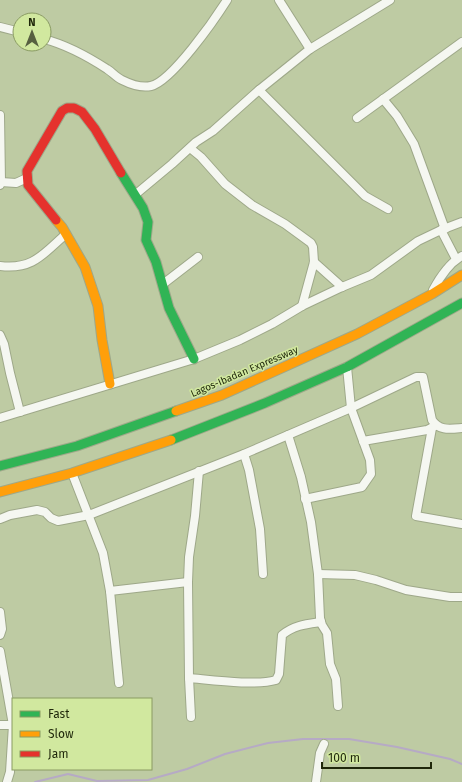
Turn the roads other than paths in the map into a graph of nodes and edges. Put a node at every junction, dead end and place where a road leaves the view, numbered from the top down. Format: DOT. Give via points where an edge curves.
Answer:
graph roads {
  1 [pos="227,0"];
  2 [pos="278,0"];
  3 [pos="390,0"];
  4 [pos="0,27"];
  5 [pos="12,30"];
  6 [pos="52,42"];
  7 [pos="462,42"];
  8 [pos="310,49"];
  9 [pos="259,90"];
  10 [pos="383,99"];
  11 [pos="0,115"];
  12 [pos="0,118"];
  13 [pos="357,118"];
  14 [pos="190,148"];
  15 [pos="27,178"];
  16 [pos="1,183"];
  17 [pos="136,194"];
  18 [pos="388,209"];
  19 [pos="462,222"];
  20 [pos="443,229"];
  21 [pos="66,234"];
  22 [pos="198,257"];
  23 [pos="459,258"];
  24 [pos="314,262"];
  25 [pos="0,266"];
  26 [pos="462,275"];
  27 [pos="163,284"];
  28 [pos="342,287"];
  29 [pos="432,294"];
  30 [pos="462,304"];
  31 [pos="302,306"];
  32 [pos="0,335"];
  33 [pos="194,359"];
  34 [pos="347,367"];
  35 [pos="110,384"];
  36 [pos="351,408"];
  37 [pos="20,412"];
  38 [pos="0,418"];
  39 [pos="434,427"];
  40 [pos="462,428"];
  41 [pos="288,435"];
  42 [pos="363,441"];
  43 [pos="244,454"];
  44 [pos="0,466"];
  45 [pos="199,471"];
  46 [pos="72,472"];
  47 [pos="0,492"];
  48 [pos="305,500"];
  49 [pos="89,515"];
  50 [pos="0,519"];
  51 [pos="462,524"];
  52 [pos="263,574"];
  53 [pos="318,574"];
  54 [pos="188,582"];
  55 [pos="110,591"];
  56 [pos="462,597"];
  57 [pos="0,612"];
  58 [pos="321,622"];
  59 [pos="0,634"];
  60 [pos="0,651"];
  61 [pos="189,678"];
  62 [pos="119,683"];
  63 [pos="338,706"];
  64 [pos="192,717"];
  65 [pos="12,718"];
  66 [pos="12,724"];
  67 [pos="0,725"];
  68 [pos="12,740"];
  69 [pos="324,744"];
  70 [pos="7,782"];
  71 [pos="316,782"];
  1 -- 6 [label="street" via="196,44 172,71 152,86 142,87 120,80 87,57"];
  2 -- 8 [label="street"];
  3 -- 8 [label="street"];
  4 -- 5 [label="street"];
  7 -- 10 [label="street"];
  8 -- 9 [label="street"];
  9 -- 14 [label="street"];
  9 -- 18 [label="street" via="365,196"];
  10 -- 13 [label="street"];
  10 -- 20 [label="street" via="414,144"];
  11 -- 12 [label="street"];
  12 -- 16 [label="street"];
  14 -- 17 [label="street"];
  14 -- 24 [label="street" via="225,184 252,205 312,243"];
  15 -- 16 [label="street" via="16,183"];
  15 -- 17 [label="main road" via="27,171 62,111 74,108 82,112 95,129"];
  15 -- 21 [label="main road" via="28,185"];
  17 -- 27 [label="main road" via="148,222 146,240 152,248"];
  19 -- 20 [label="street"];
  20 -- 23 [label="street"];
  20 -- 28 [label="street" via="418,241 371,275"];
  21 -- 25 [label="street" via="33,262 23,266"];
  21 -- 35 [label="main road" via="85,267 98,306"];
  22 -- 27 [label="street"];
  23 -- 29 [label="street" via="443,274"];
  24 -- 28 [label="street"];
  24 -- 31 [label="street"];
  26 -- 29 [label="main road, Lagos-Ibadan Expressway"];
  27 -- 33 [label="main road" via="166,301"];
  28 -- 31 [label="street"];
  29 -- 44 [label="main road, Lagos-Ibadan Expressway" via="357,334 222,395 77,446"];
  30 -- 34 [label="main road"];
  31 -- 33 [label="street" via="240,340"];
  32 -- 37 [label="street"];
  33 -- 35 [label="street"];
  34 -- 36 [label="street"];
  34 -- 46 [label="main road" via="181,437"];
  35 -- 37 [label="street"];
  36 -- 39 [label="street" via="423,376"];
  36 -- 41 [label="street"];
  36 -- 42 [label="street"];
  37 -- 38 [label="street"];
  39 -- 40 [label="street"];
  39 -- 42 [label="street"];
  39 -- 51 [label="street" via="416,516"];
  41 -- 43 [label="street"];
  41 -- 48 [label="street"];
  42 -- 48 [label="street" via="372,469 362,487"];
  43 -- 45 [label="street"];
  43 -- 52 [label="street" via="260,530"];
  45 -- 49 [label="street"];
  45 -- 54 [label="street"];
  46 -- 47 [label="main road"];
  46 -- 49 [label="street"];
  48 -- 53 [label="street" via="311,522"];
  49 -- 50 [label="street" via="58,521 37,510"];
  49 -- 55 [label="street" via="103,553"];
  53 -- 56 [label="street" via="355,575 406,590"];
  53 -- 58 [label="street"];
  54 -- 55 [label="street"];
  54 -- 61 [label="street"];
  55 -- 62 [label="street"];
  57 -- 59 [label="street"];
  58 -- 61 [label="street" via="302,624 282,635 279,674 276,680 239,682"];
  58 -- 63 [label="street" via="327,633 330,664 336,679"];
  60 -- 65 [label="street"];
  61 -- 64 [label="street"];
  66 -- 67 [label="street"];
  68 -- 70 [label="street"];
  69 -- 71 [label="street" via="320,753"];
}
